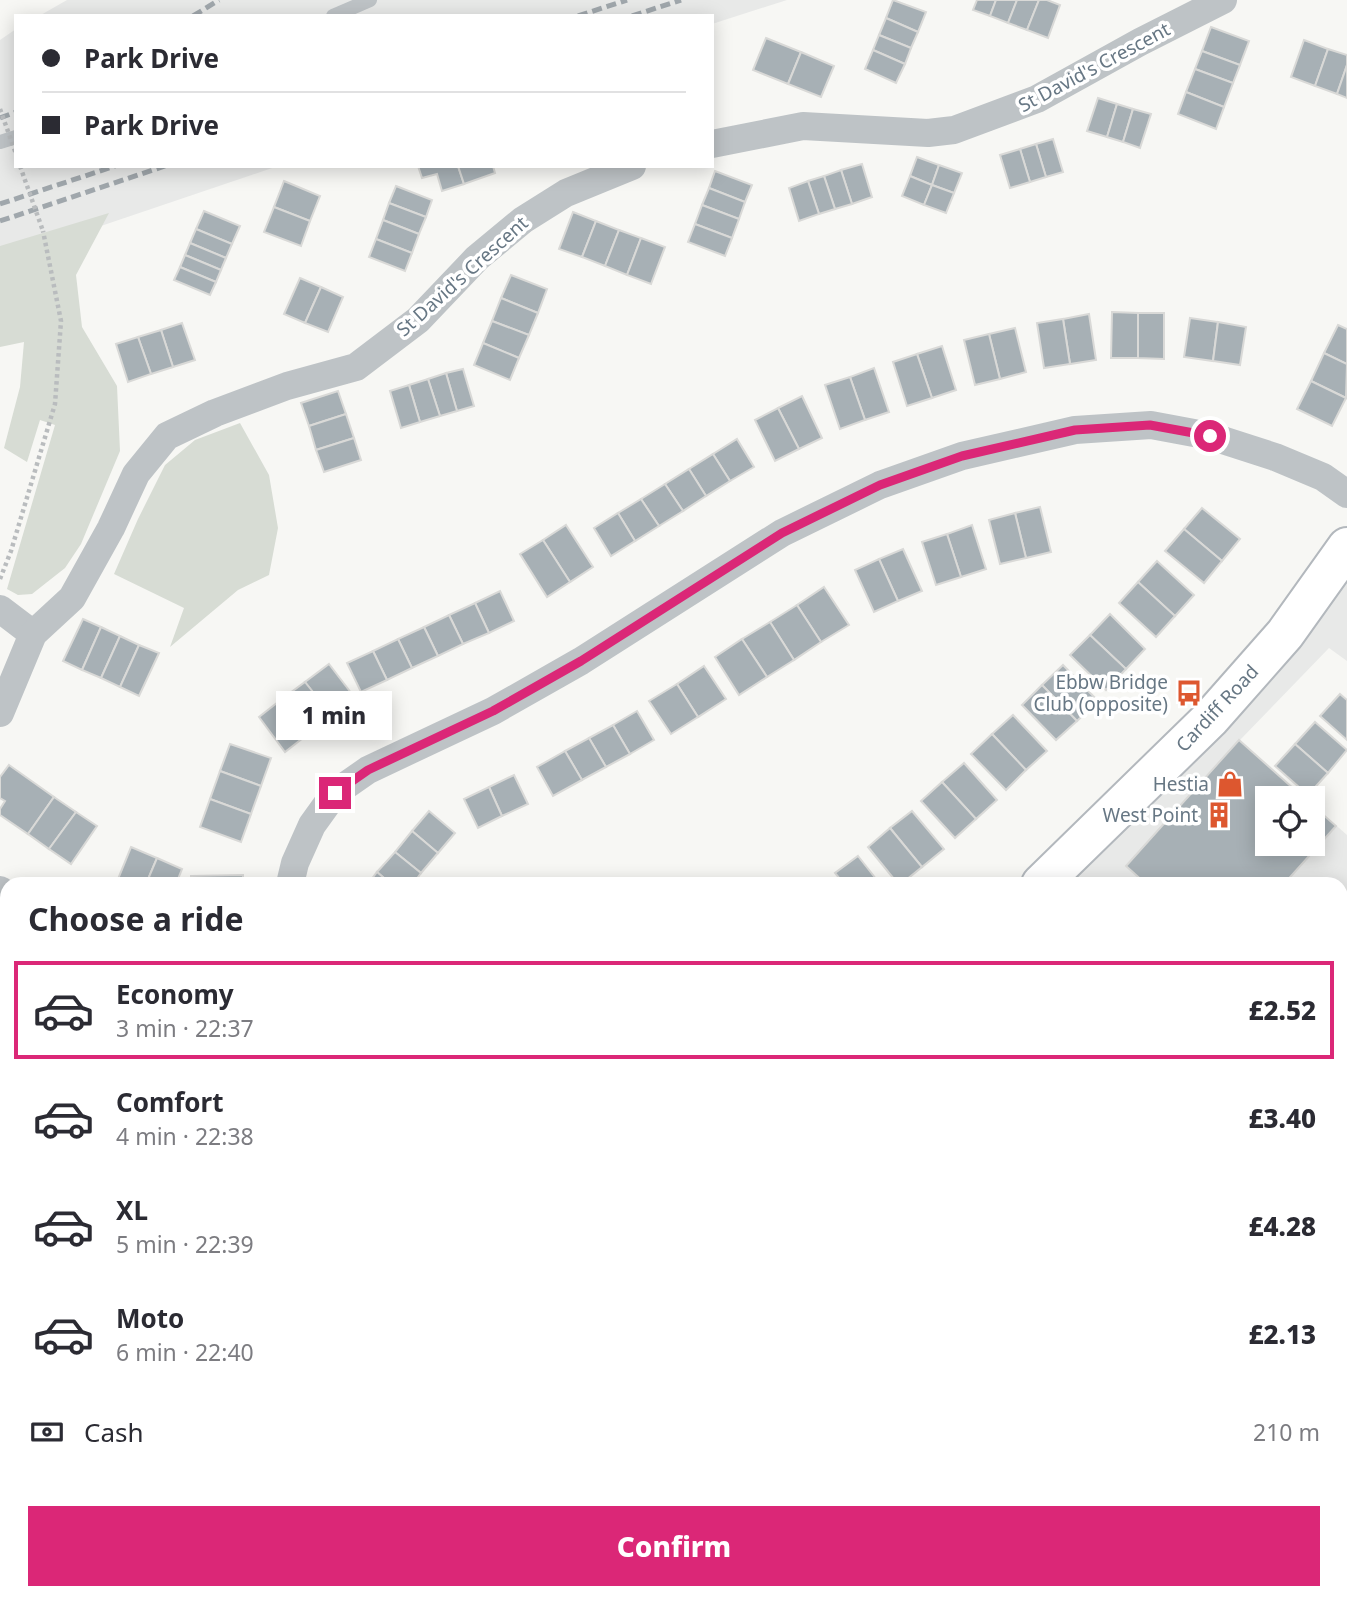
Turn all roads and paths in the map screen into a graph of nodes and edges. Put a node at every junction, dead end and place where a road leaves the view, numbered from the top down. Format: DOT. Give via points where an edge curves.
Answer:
graph roads {
  1 [pos="370,0"];
  2 [pos="1223,0"];
  3 [pos="338,14"];
  4 [pos="0,109"];
  5 [pos="714,144"];
  6 [pos="14,148"];
  7 [pos="21,168"];
  8 [pos="627,168"];
  9 [pos="1347,494"];
  10 [pos="1347,547"];
  11 [pos="0,579"];
  12 [pos="0,609"];
  13 [pos="33,634"];
  14 [pos="0,713"];
  15 [pos="292,877"];
  16 [pos="1048,877"];
  1 -- 3 [label="lane"];
  2 -- 5 [label="street, St David's Crescent" via="1038,99 954,130 928,133 803,126"];
  4 -- 6 [label="path, bridge"];
  7 -- 11 [label="path, bridge" via="43,232 61,321 55,404"];
  8 -- 13 [label="street, St David's Crescent" via="566,193 523,220 477,258 418,320 356,367 287,386 167,436 136,474 72,598"];
  9 -- 15 [label="street" via="1323,477 1275,457 1210,436 1150,425 1075,430 962,456 880,485 782,533 581,661 493,711 368,770 335,793 312,825"];
  10 -- 16 [label="main road, Cardiff Road" via="1285,634 1210,719"];
  12 -- 13 [label="street"];
  13 -- 14 [label="street, St David's Crescent"];
}
